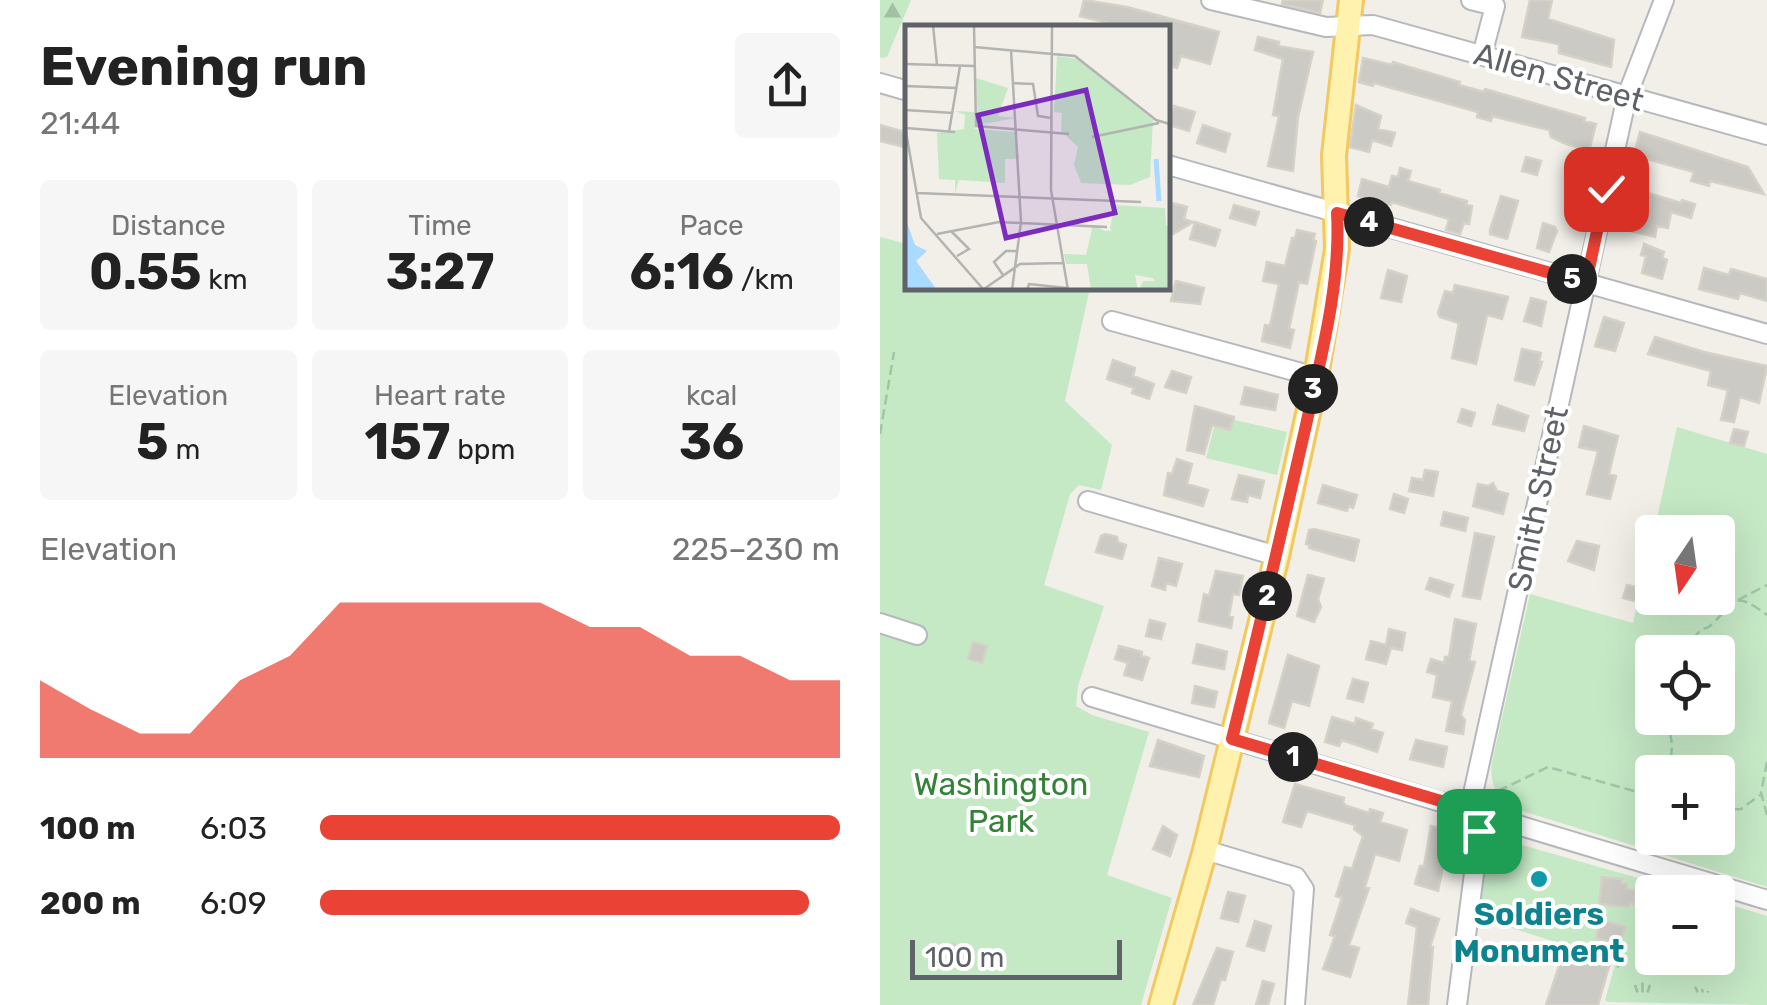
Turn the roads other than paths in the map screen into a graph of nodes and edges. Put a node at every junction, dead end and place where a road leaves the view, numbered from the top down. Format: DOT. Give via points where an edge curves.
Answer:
graph roads {
  1 [pos="1211,0"];
  2 [pos="1351,0"];
  3 [pos="1471,0"];
  4 [pos="1664,0"];
  5 [pos="1350,24"];
  6 [pos="1482,55"];
  7 [pos="880,84"];
  8 [pos="905,90"];
  9 [pos="1628,96"];
  10 [pos="1767,135"];
  11 [pos="1170,166"];
  12 [pos="1337,213"];
  13 [pos="1586,283"];
  14 [pos="1112,320"];
  15 [pos="1767,334"];
  16 [pos="1316,376"];
  17 [pos="1088,501"];
  18 [pos="1277,556"];
  19 [pos="880,623"];
  20 [pos="917,634"];
  21 [pos="1092,697"];
  22 [pos="1232,739"];
  23 [pos="1478,812"];
  24 [pos="1205,850"];
  25 [pos="1767,900"];
  26 [pos="1161,1005"];
  27 [pos="1295,1005"];
  28 [pos="1457,1005"];
  1 -- 5 [label="street, Allen Street" via="1326,26"];
  2 -- 5 [label="main road"];
  3 -- 6 [label="street" via="1495,6"];
  4 -- 9 [label="street, Smith Street"];
  5 -- 6 [label="street, Allen Street"];
  5 -- 12 [label="main road" via="1334,155"];
  6 -- 9 [label="street, Allen Street"];
  7 -- 8 [label="street"];
  9 -- 10 [label="street, Allen Street"];
  9 -- 13 [label="street, Smith Street"];
  11 -- 12 [label="street"];
  12 -- 13 [label="street"];
  12 -- 16 [label="main road"];
  13 -- 15 [label="street"];
  13 -- 23 [label="street, Smith Street" via="1474,789"];
  14 -- 16 [label="street"];
  16 -- 18 [label="main road"];
  17 -- 18 [label="street"];
  18 -- 22 [label="main road"];
  19 -- 20 [label="street"];
  21 -- 22 [label="street"];
  22 -- 23 [label="street"];
  22 -- 24 [label="main road"];
  23 -- 25 [label="street"];
  23 -- 28 [label="street, Smith Street"];
  24 -- 26 [label="main road"];
  24 -- 27 [label="street" via="1296,878 1304,889"];
}
